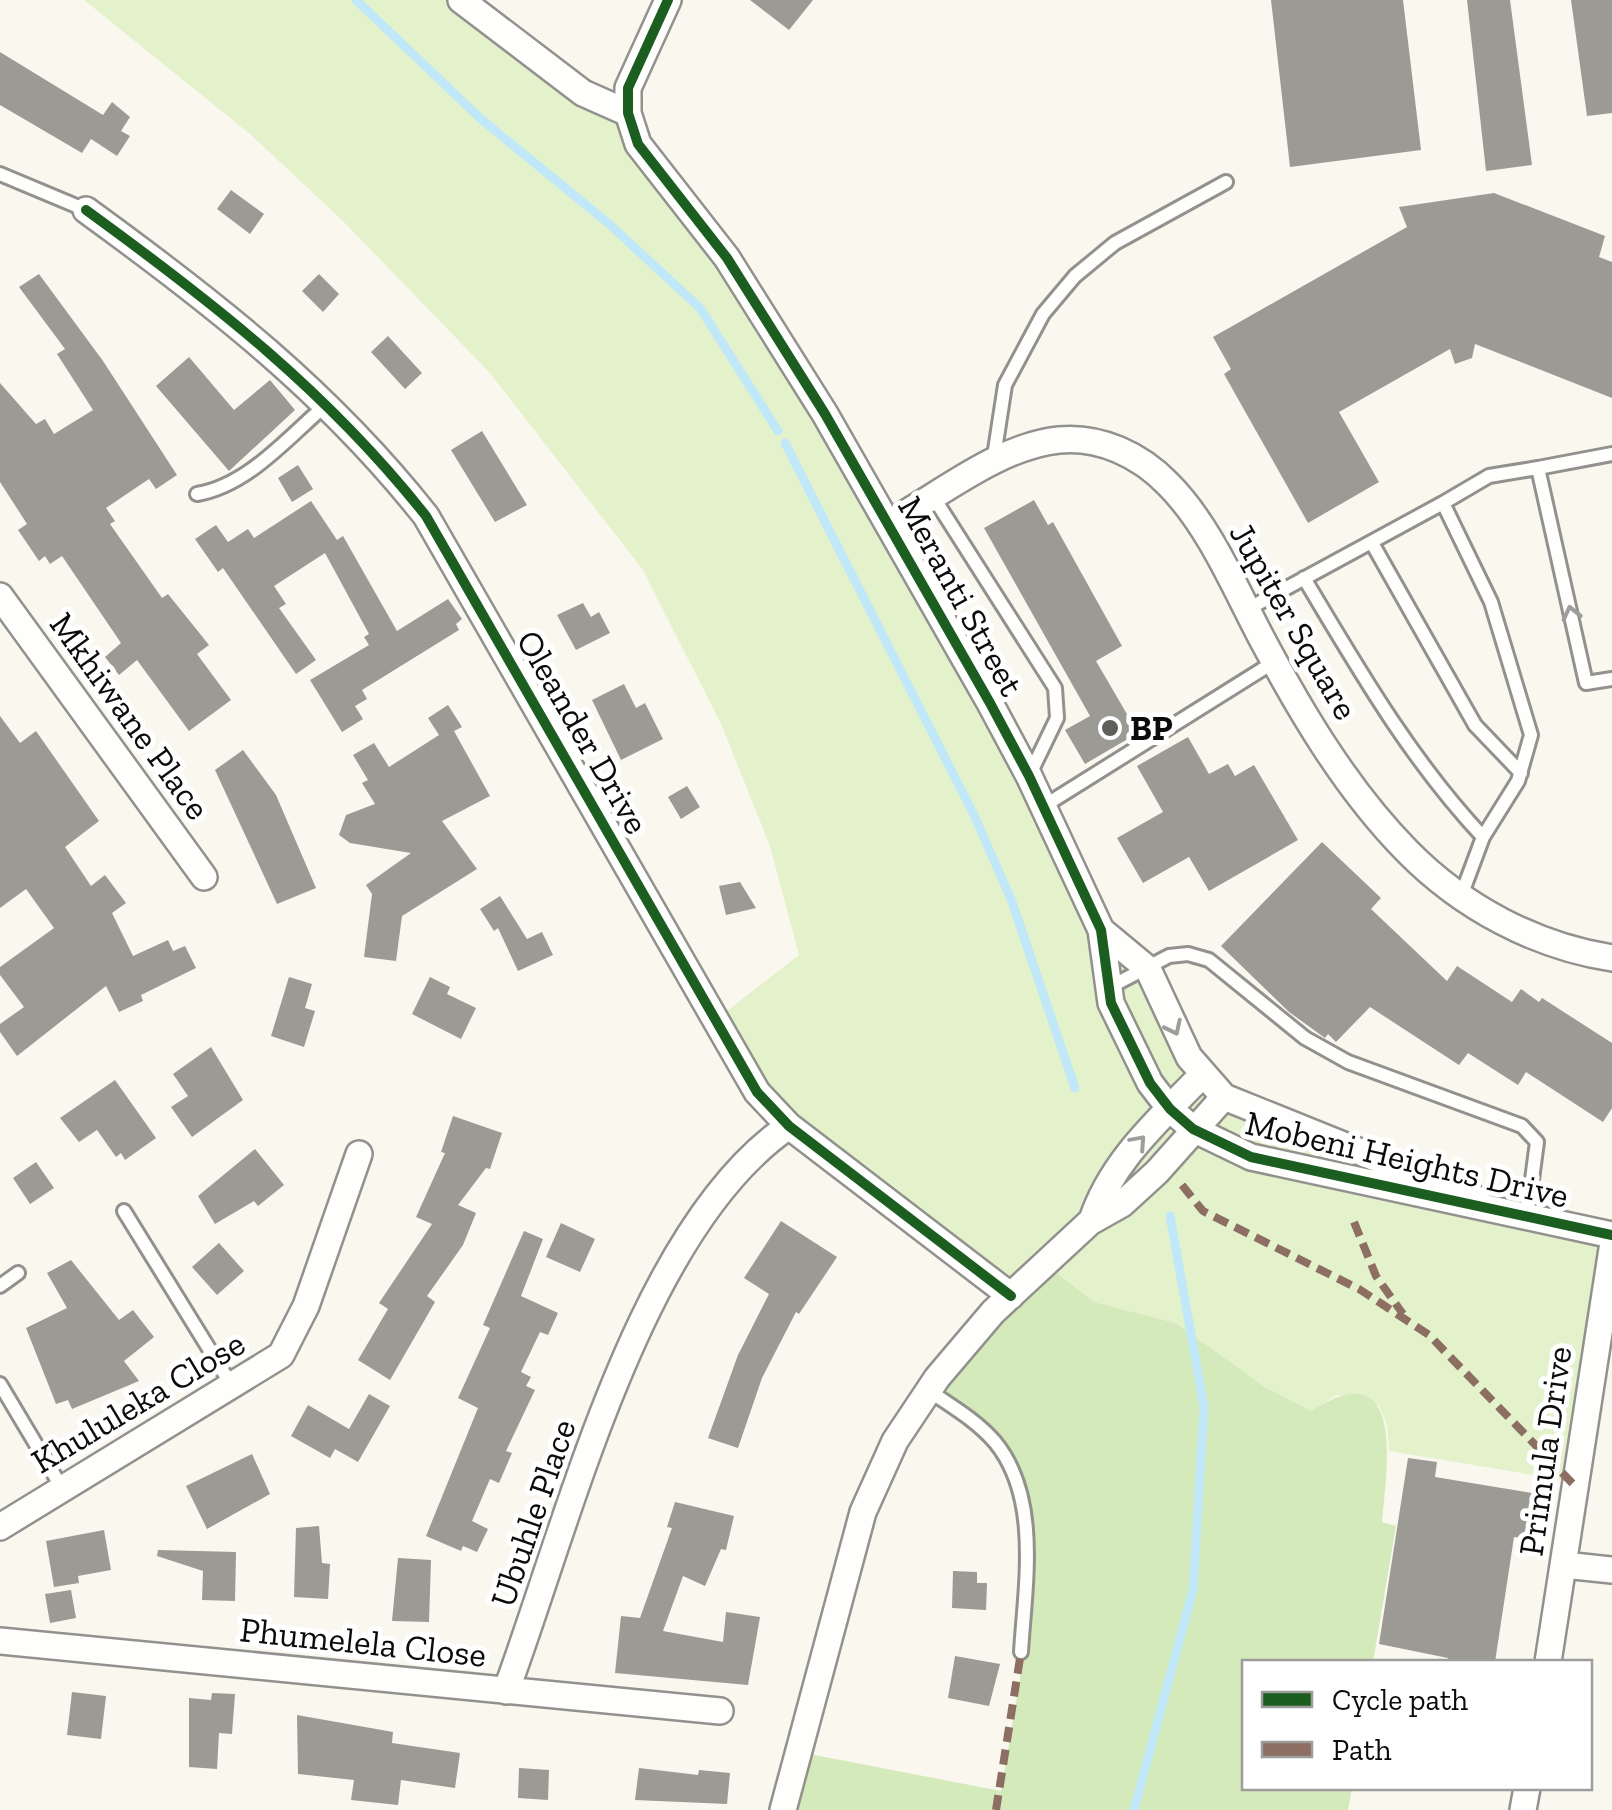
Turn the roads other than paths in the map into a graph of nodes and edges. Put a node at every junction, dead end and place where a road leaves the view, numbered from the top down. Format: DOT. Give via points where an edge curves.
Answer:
graph roads {
  1 [pos="461,0"];
  2 [pos="668,0"];
  3 [pos="628,113"];
  4 [pos="0,174"];
  5 [pos="1226,182"];
  6 [pos="86,210"];
  7 [pos="327,404"];
  8 [pos="1612,454"];
  9 [pos="992,465"];
  10 [pos="1538,468"];
  11 [pos="197,494"];
  12 [pos="934,498"];
  13 [pos="1444,503"];
  14 [pos="889,523"];
  15 [pos="1372,542"];
  16 [pos="1304,578"];
  17 [pos="0,596"];
  18 [pos="1246,610"];
  19 [pos="1274,662"];
  20 [pos="1612,679"];
  21 [pos="1521,773"];
  22 [pos="1029,776"];
  23 [pos="1044,806"];
  24 [pos="1483,837"];
  25 [pos="204,877"];
  26 [pos="1461,896"];
  27 [pos="1100,930"];
  28 [pos="1612,958"];
  29 [pos="1148,969"];
  30 [pos="1108,988"];
  31 [pos="1202,1075"];
  32 [pos="1224,1097"];
  33 [pos="1170,1109"];
  34 [pos="789,1126"];
  35 [pos="1193,1130"];
  36 [pos="358,1154"];
  37 [pos="1492,1207"];
  38 [pos="124,1211"];
  39 [pos="1527,1217"];
  40 [pos="1092,1220"];
  41 [pos="1612,1235"];
  42 [pos="1612,1248"];
  43 [pos="18,1273"];
  44 [pos="0,1286"];
  45 [pos="1010,1296"];
  46 [pos="0,1384"];
  47 [pos="232,1386"];
  48 [pos="928,1390"];
  49 [pos="62,1488"];
  50 [pos="0,1527"];
  51 [pos="1564,1565"];
  52 [pos="1612,1570"];
  53 [pos="0,1641"];
  54 [pos="1021,1652"];
  55 [pos="1548,1660"];
  56 [pos="506,1691"];
  57 [pos="720,1711"];
  58 [pos="783,1810"];
  1 -- 3 [label="street" via="583,93"];
  2 -- 3 [label="street" via="628,88"];
  3 -- 14 [label="street, Meranti Street" via="638,144 727,258"];
  4 -- 6 [label="lane, Oleander Drive"];
  5 -- 9 [label="lane" via="1115,243 1043,314 1004,385"];
  6 -- 7 [label="street, Oleander Drive" via="226,312"];
  7 -- 11 [label="lane" via="242,476"];
  7 -- 34 [label="street, Oleander Drive" via="426,516 717,1017 735,1059"];
  8 -- 10 [label="lane"];
  9 -- 12 [label="street, Jupiter Square"];
  9 -- 18 [label="street, Jupiter Square" via="1058,440 1100,444 1142,461 1198,523"];
  10 -- 13 [label="lane" via="1489,476"];
  20 -- 10 [label="lane, one-way" via="1586,682"];
  12 -- 14 [label="street, Jupiter Square"];
  12 -- 22 [label="lane" via="1055,688 1058,718"];
  13 -- 15 [label="lane"];
  13 -- 21 [label="lane" via="1491,602 1523,698 1531,735"];
  14 -- 22 [label="street, Meranti Street"];
  15 -- 16 [label="lane"];
  15 -- 21 [label="lane" via="1475,725"];
  16 -- 18 [label="lane"];
  16 -- 24 [label="lane" via="1391,725"];
  17 -- 25 [label="street, Mkhiwane Place"];
  18 -- 19 [label="street, Jupiter Square"];
  19 -- 23 [label="lane"];
  19 -- 26 [label="street, Jupiter Square" via="1337,765 1383,824"];
  21 -- 24 [label="lane"];
  22 -- 23 [label="street, Meranti Street"];
  23 -- 27 [label="street, Meranti Street"];
  24 -- 26 [label="lane"];
  26 -- 28 [label="street, Jupiter Square" via="1569,951"];
  27 -- 29 [label="street, Meranti Street"];
  27 -- 30 [label="street, Meranti Street"];
  29 -- 30 [label="lane"];
  29 -- 31 [label="street, Meranti Street, one-way"];
  29 -- 39 [label="lane" via="1168,956 1209,960 1305,1038 1348,1062 1522,1126 1536,1142"];
  30 -- 33 [label="street, Meranti Street" via="1150,1083"];
  31 -- 32 [label="street, Mobeni Heights Drive"];
  31 -- 33 [label="street, Mobeni Heights Drive"];
  32 -- 35 [label="street, Mobeni Heights Drive"];
  32 -- 37 [label="street, Mobeni Heights Drive"];
  33 -- 35 [label="street, Meranti Street"];
  40 -- 33 [label="street, Mobeni Heights Drive, one-way" via="1103,1187"];
  34 -- 45 [label="street, Oleander Drive"];
  34 -- 56 [label="street, Ubuhle Place" via="753,1150 689,1231 628,1359"];
  35 -- 37 [label="street, Mobeni Heights Drive" via="1251,1157"];
  35 -- 40 [label="street, Mobeni Heights Drive" via="1122,1204"];
  36 -- 47 [label="street, Khululeka Close" via="289,1344"];
  37 -- 39 [label="street, Mobeni Heights Drive"];
  38 -- 47 [label="lane"];
  39 -- 41 [label="street, Mobeni Heights Drive"];
  40 -- 45 [label="street, Mobeni Heights Drive"];
  42 -- 51 [label="street, Primula Drive"];
  43 -- 44 [label="lane"];
  45 -- 48 [label="street, Mobeni Heights Drive"];
  46 -- 49 [label="lane"];
  47 -- 49 [label="street, Khululeka Close"];
  48 -- 54 [label="lane" via="995,1442 1022,1493"];
  48 -- 58 [label="street, Mobeni Heights Drive" via="882,1464 863,1512"];
  49 -- 50 [label="street, Khululeka Close"];
  51 -- 52 [label="street"];
  51 -- 55 [label="street, Primula Drive"];
  53 -- 56 [label="street, Phumelela Close"];
  56 -- 57 [label="street, Phumelela Close"];
}
